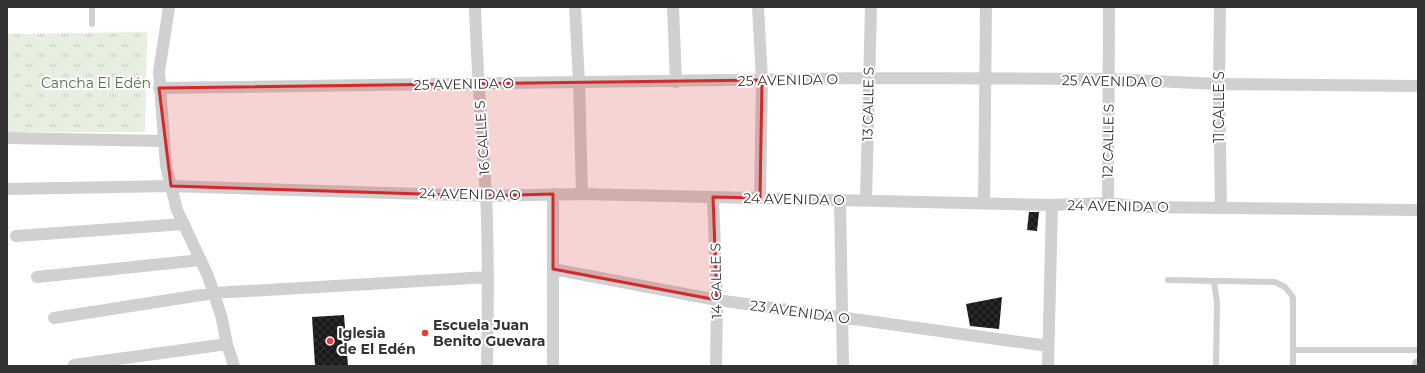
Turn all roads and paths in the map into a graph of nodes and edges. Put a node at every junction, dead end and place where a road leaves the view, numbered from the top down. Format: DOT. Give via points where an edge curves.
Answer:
graph roads {
  1 [pos="92,7"];
  2 [pos="169,7"];
  3 [pos="475,7"];
  4 [pos="575,7"];
  5 [pos="673,7"];
  6 [pos="758,7"];
  7 [pos="871,7"];
  8 [pos="986,7"];
  9 [pos="1109,7"];
  10 [pos="1220,7"];
  11 [pos="92,24"];
  12 [pos="868,78"];
  13 [pos="1109,79"];
  14 [pos="762,80"];
  15 [pos="985,80"];
  16 [pos="580,82"];
  17 [pos="676,82"];
  18 [pos="1219,84"];
  19 [pos="478,85"];
  20 [pos="1418,86"];
  21 [pos="159,88"];
  22 [pos="7,138"];
  23 [pos="164,141"];
  24 [pos="171,186"];
  25 [pos="7,189"];
  26 [pos="553,194"];
  27 [pos="582,194"];
  28 [pos="486,196"];
  29 [pos="713,197"];
  30 [pos="760,198"];
  31 [pos="840,200"];
  32 [pos="866,200"];
  33 [pos="984,203"];
  34 [pos="1108,203"];
  35 [pos="1052,205"];
  36 [pos="1221,208"];
  37 [pos="1418,210"];
  38 [pos="184,224"];
  39 [pos="16,236"];
  40 [pos="201,260"];
  41 [pos="553,269"];
  42 [pos="37,277"];
  43 [pos="488,277"];
  44 [pos="1168,280"];
  45 [pos="1214,281"];
  46 [pos="214,293"];
  47 [pos="717,300"];
  48 [pos="54,318"];
  49 [pos="842,318"];
  50 [pos="227,344"];
  51 [pos="1048,346"];
  52 [pos="1293,350"];
  53 [pos="1418,350"];
  54 [pos="74,365"];
  55 [pos="234,366"];
  56 [pos="487,366"];
  57 [pos="553,366"];
  58 [pos="716,366"];
  59 [pos="844,366"];
  60 [pos="1048,366"];
  61 [pos="1216,366"];
  62 [pos="1293,366"];
  1 -- 11 [label="lane"];
  2 -- 21 [label="street"];
  3 -- 19 [label="street, 16 CALLE S"];
  4 -- 16 [label="street"];
  5 -- 17 [label="street"];
  6 -- 14 [label="street"];
  7 -- 12 [label="street, 13 CALLE S"];
  8 -- 15 [label="street"];
  9 -- 13 [label="street, 12 CALLE S"];
  10 -- 18 [label="street, 11 CALLE S"];
  12 -- 14 [label="street, 25 AVENIDA O"];
  12 -- 15 [label="street, 25 AVENIDA O"];
  12 -- 32 [label="street, 13 CALLE S"];
  13 -- 15 [label="street, 25 AVENIDA O"];
  13 -- 18 [label="street, 25 AVENIDA O"];
  13 -- 34 [label="street, 12 CALLE S"];
  14 -- 17 [label="street, 25 AVENIDA O"];
  14 -- 30 [label="street"];
  15 -- 33 [label="street"];
  16 -- 17 [label="street, 25 AVENIDA O"];
  16 -- 19 [label="street, 25 AVENIDA O"];
  16 -- 27 [label="street"];
  18 -- 20 [label="street, 25 AVENIDA O"];
  18 -- 36 [label="street, 11 CALLE S"];
  19 -- 21 [label="street, 25 AVENIDA O"];
  19 -- 28 [label="street, 16 CALLE S"];
  21 -- 23 [label="street"];
  22 -- 23 [label="street"];
  23 -- 24 [label="street"];
  24 -- 25 [label="street, 24 AVENIDA O"];
  24 -- 28 [label="street, 24 AVENIDA O"];
  24 -- 38 [label="street" via="177,210"];
  26 -- 27 [label="street, 24 AVENIDA O"];
  26 -- 28 [label="street, 24 AVENIDA O"];
  26 -- 41 [label="street"];
  27 -- 29 [label="street, 24 AVENIDA O"];
  28 -- 43 [label="street, 16 CALLE S"];
  29 -- 30 [label="street, 24 AVENIDA O"];
  29 -- 47 [label="street, 14 CALLE S"];
  30 -- 31 [label="street, 24 AVENIDA O"];
  31 -- 32 [label="street, 24 AVENIDA O"];
  31 -- 49 [label="street"];
  32 -- 33 [label="street, 24 AVENIDA O"];
  33 -- 35 [label="street, 24 AVENIDA O"];
  34 -- 35 [label="street, 24 AVENIDA O"];
  34 -- 36 [label="street, 24 AVENIDA O" via="1144,207"];
  35 -- 51 [label="street"];
  36 -- 37 [label="street, 24 AVENIDA O"];
  38 -- 39 [label="street"];
  38 -- 40 [label="street"];
  40 -- 42 [label="street"];
  40 -- 46 [label="street"];
  41 -- 47 [label="street, 23 AVENIDA O"];
  41 -- 57 [label="street"];
  43 -- 46 [label="street"];
  43 -- 56 [label="street, 16 CALLE S"];
  44 -- 45 [label="lane"];
  45 -- 52 [label="lane" via="1275,282 1285,287 1293,297"];
  45 -- 61 [label="lane" via="1217,303"];
  46 -- 48 [label="street"];
  46 -- 50 [label="street"];
  47 -- 49 [label="street, 23 AVENIDA O"];
  47 -- 58 [label="street, 14 CALLE S"];
  49 -- 51 [label="street, 23 AVENIDA O"];
  49 -- 59 [label="street"];
  50 -- 54 [label="street"];
  50 -- 55 [label="street"];
  51 -- 60 [label="street"];
  52 -- 53 [label="lane"];
  52 -- 62 [label="lane"];
}
